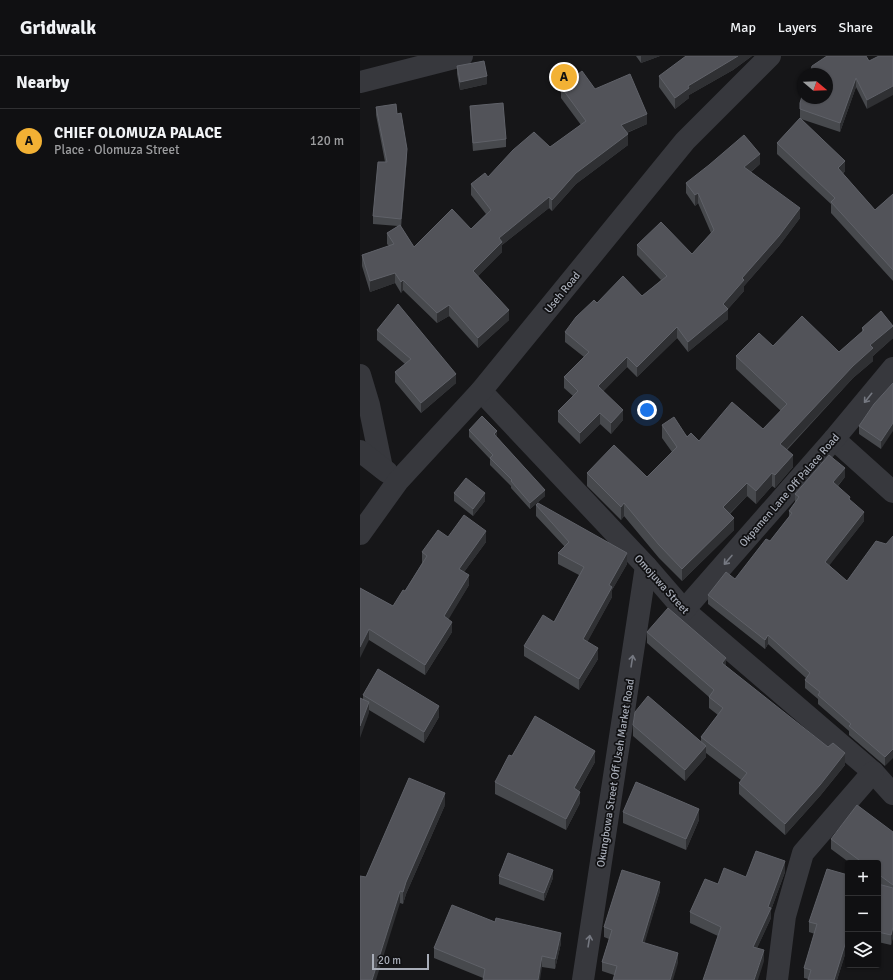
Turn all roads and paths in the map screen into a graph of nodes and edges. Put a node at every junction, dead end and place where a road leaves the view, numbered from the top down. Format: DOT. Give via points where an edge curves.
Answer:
graph roads {
  1 [pos="462,56"];
  2 [pos="770,56"];
  3 [pos="360,82"];
  4 [pos="893,368"];
  5 [pos="360,375"];
  6 [pos="481,391"];
  7 [pos="834,439"];
  8 [pos="360,451"];
  9 [pos="390,475"];
  10 [pos="893,492"];
  11 [pos="360,534"];
  12 [pos="646,566"];
  13 [pos="684,610"];
  14 [pos="873,772"];
  15 [pos="893,794"];
  16 [pos="583,980"];
  17 [pos="777,980"];
  1 -- 3 [label="street"];
  2 -- 6 [label="street, Useh Road" via="685,141"];
  4 -- 7 [label="street, Okpamen Lane Off Palace Road, one-way"];
  5 -- 9 [label="street"];
  6 -- 9 [label="street, Useh Road"];
  6 -- 12 [label="street, Omojuwa Street"];
  7 -- 10 [label="street"];
  7 -- 13 [label="street, Okpamen Lane Off Palace Road, one-way"];
  8 -- 9 [label="street"];
  9 -- 11 [label="street, Useh Road"];
  12 -- 13 [label="street, Omojuwa Street"];
  16 -- 12 [label="street, Okungbowa Street Off Useh Market Road, one-way"];
  13 -- 14 [label="street, Omojuwa Street"];
  14 -- 15 [label="street, Omojuwa Street"];
  14 -- 17 [label="street" via="803,853 785,916"];
}
